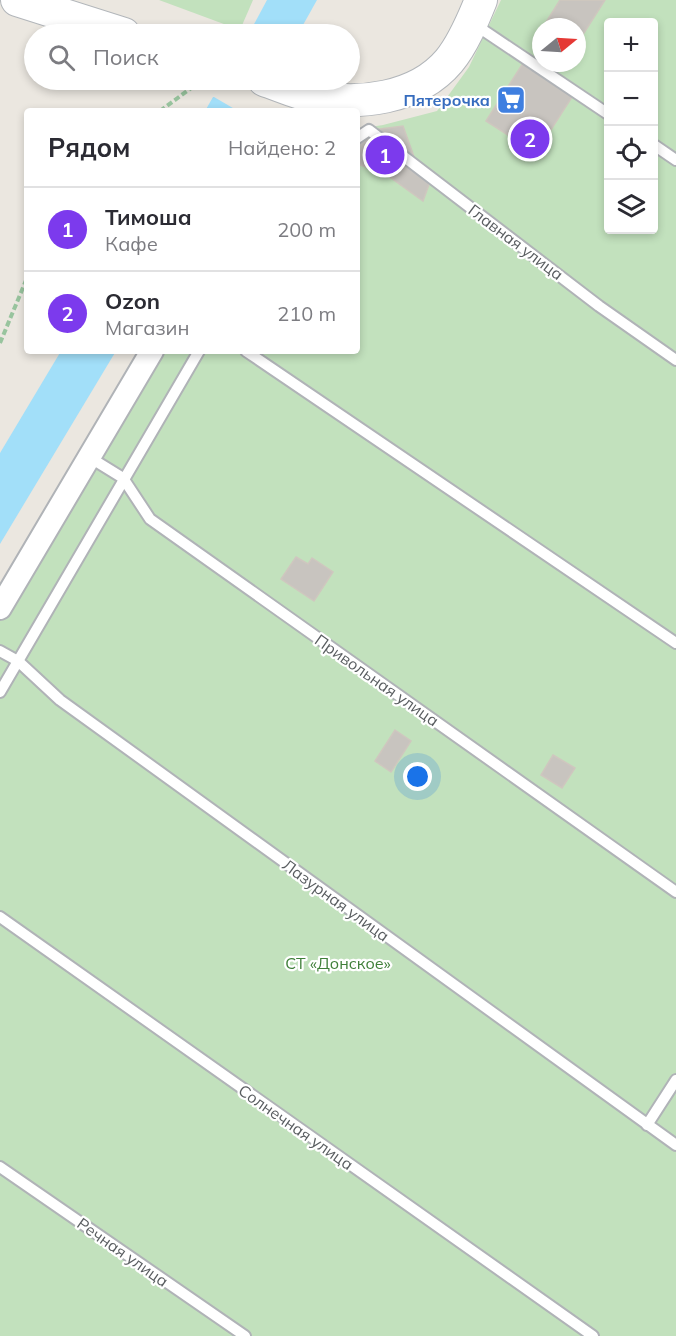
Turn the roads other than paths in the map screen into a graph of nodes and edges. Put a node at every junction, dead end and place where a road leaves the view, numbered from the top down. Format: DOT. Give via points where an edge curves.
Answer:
graph roads {
  1 [pos="17,0"];
  2 [pos="72,0"];
  3 [pos="476,11"];
  4 [pos="93,24"];
  5 [pos="125,24"];
  6 [pos="282,90"];
  7 [pos="306,104"];
  8 [pos="604,110"];
  9 [pos="360,136"];
  10 [pos="658,148"];
  11 [pos="676,160"];
  12 [pos="150,354"];
  13 [pos="197,354"];
  14 [pos="250,354"];
  15 [pos="676,360"];
  16 [pos="89,458"];
  17 [pos="123,478"];
  18 [pos="0,608"];
  19 [pos="676,643"];
  20 [pos="0,651"];
  21 [pos="18,661"];
  22 [pos="0,692"];
  23 [pos="676,892"];
  24 [pos="0,917"];
  25 [pos="676,1080"];
  26 [pos="647,1125"];
  27 [pos="676,1145"];
  28 [pos="0,1167"];
  29 [pos="245,1336"];
  30 [pos="593,1336"];
  1 -- 4 [label="main road"];
  2 -- 5 [label="main road"];
  3 -- 7 [label="main road" via="448,61 417,87 381,98"];
  3 -- 8 [label="lane"];
  6 -- 7 [label="main road"];
  9 -- 15 [label="lane, Главная улица" via="369,130"];
  10 -- 11 [label="lane"];
  12 -- 16 [label="street"];
  13 -- 17 [label="lane"];
  14 -- 19 [label="lane"];
  16 -- 17 [label="lane, Привольная улица"];
  16 -- 18 [label="street"];
  17 -- 21 [label="lane"];
  17 -- 23 [label="lane, Привольная улица" via="150,519"];
  20 -- 21 [label="lane, Лазурная улица"];
  21 -- 22 [label="lane"];
  21 -- 26 [label="lane, Лазурная улица" via="60,700"];
  24 -- 30 [label="lane, Солнечная улица"];
  25 -- 26 [label="lane"];
  26 -- 27 [label="lane, Лазурная улица"];
  28 -- 29 [label="lane, Речная улица"];
}
